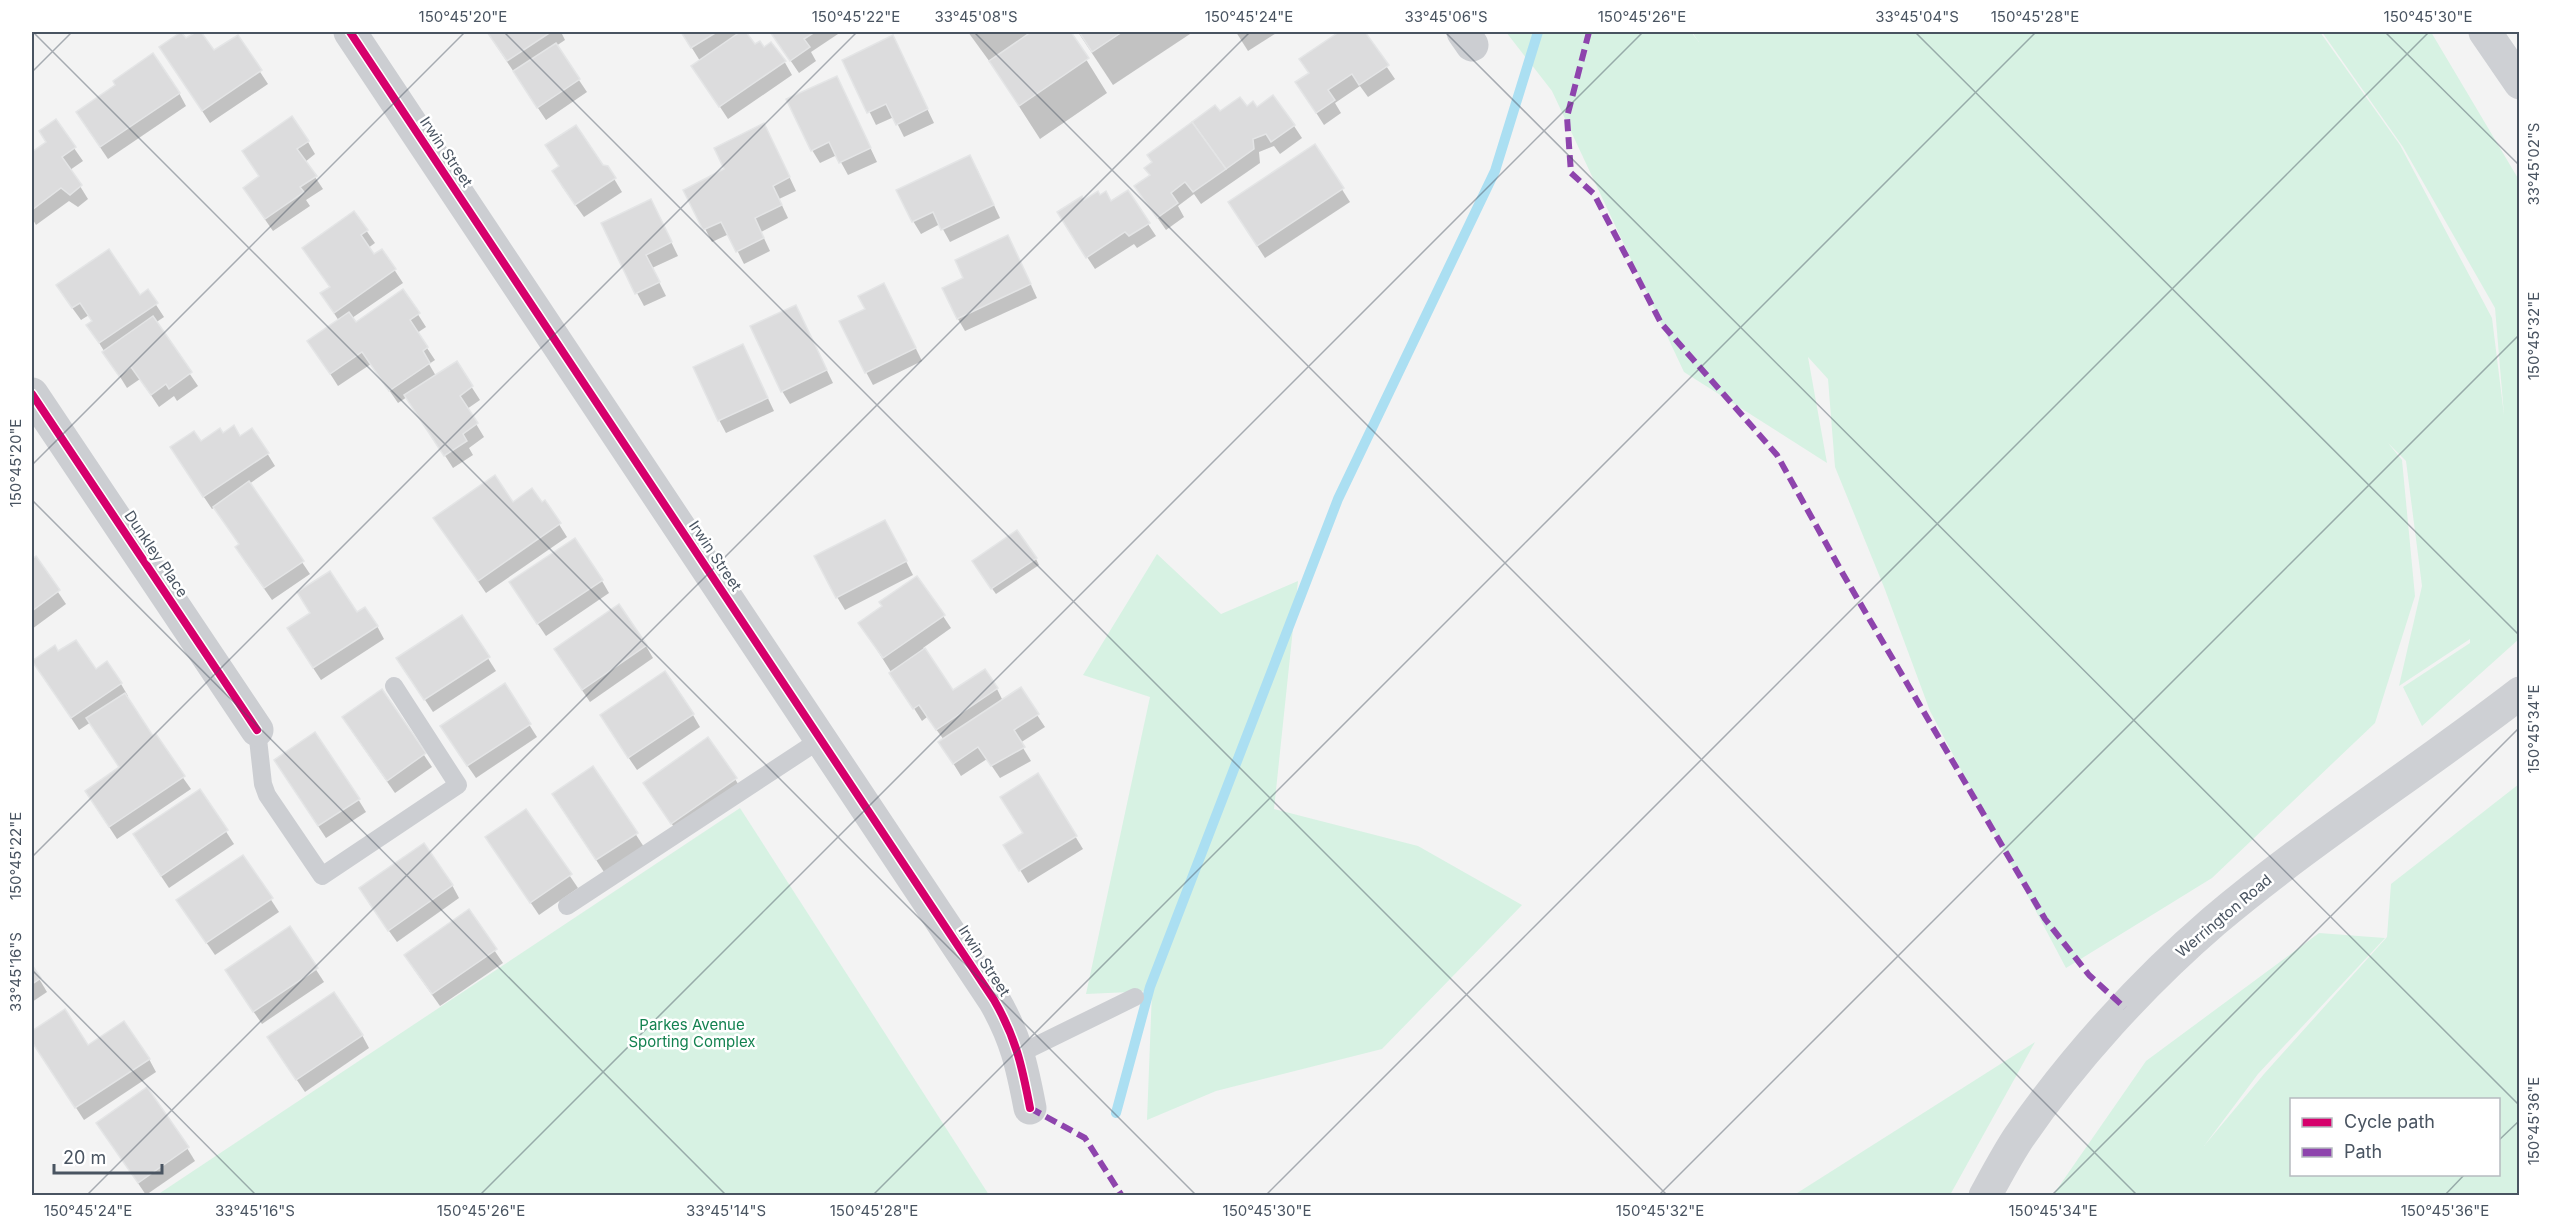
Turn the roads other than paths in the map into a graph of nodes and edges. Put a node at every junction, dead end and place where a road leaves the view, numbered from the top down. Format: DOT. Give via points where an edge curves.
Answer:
graph roads {
  1 [pos="350,32"];
  2 [pos="2485,32"];
  3 [pos="2520,83"];
  4 [pos="32,394"];
  5 [pos="394,686"];
  6 [pos="2520,693"];
  7 [pos="257,730"];
  8 [pos="821,739"];
  9 [pos="567,906"];
  10 [pos="1135,997"];
  11 [pos="1019,1053"];
  12 [pos="1030,1108"];
  13 [pos="1985,1196"];
  1 -- 8 [label="street, Irwin Street"];
  2 -- 3 [label="main road"];
  4 -- 7 [label="street, Dunkley Place"];
  5 -- 7 [label="lane" via="458,785 322,876 267,795"];
  6 -- 13 [label="main road, Werrington Road" via="2262,882 2176,956 2057,1084 2018,1138"];
  8 -- 9 [label="lane"];
  8 -- 11 [label="street, Irwin Street" via="994,1000"];
  10 -- 11 [label="lane"];
  11 -- 12 [label="street, Irwin Street"];
}
